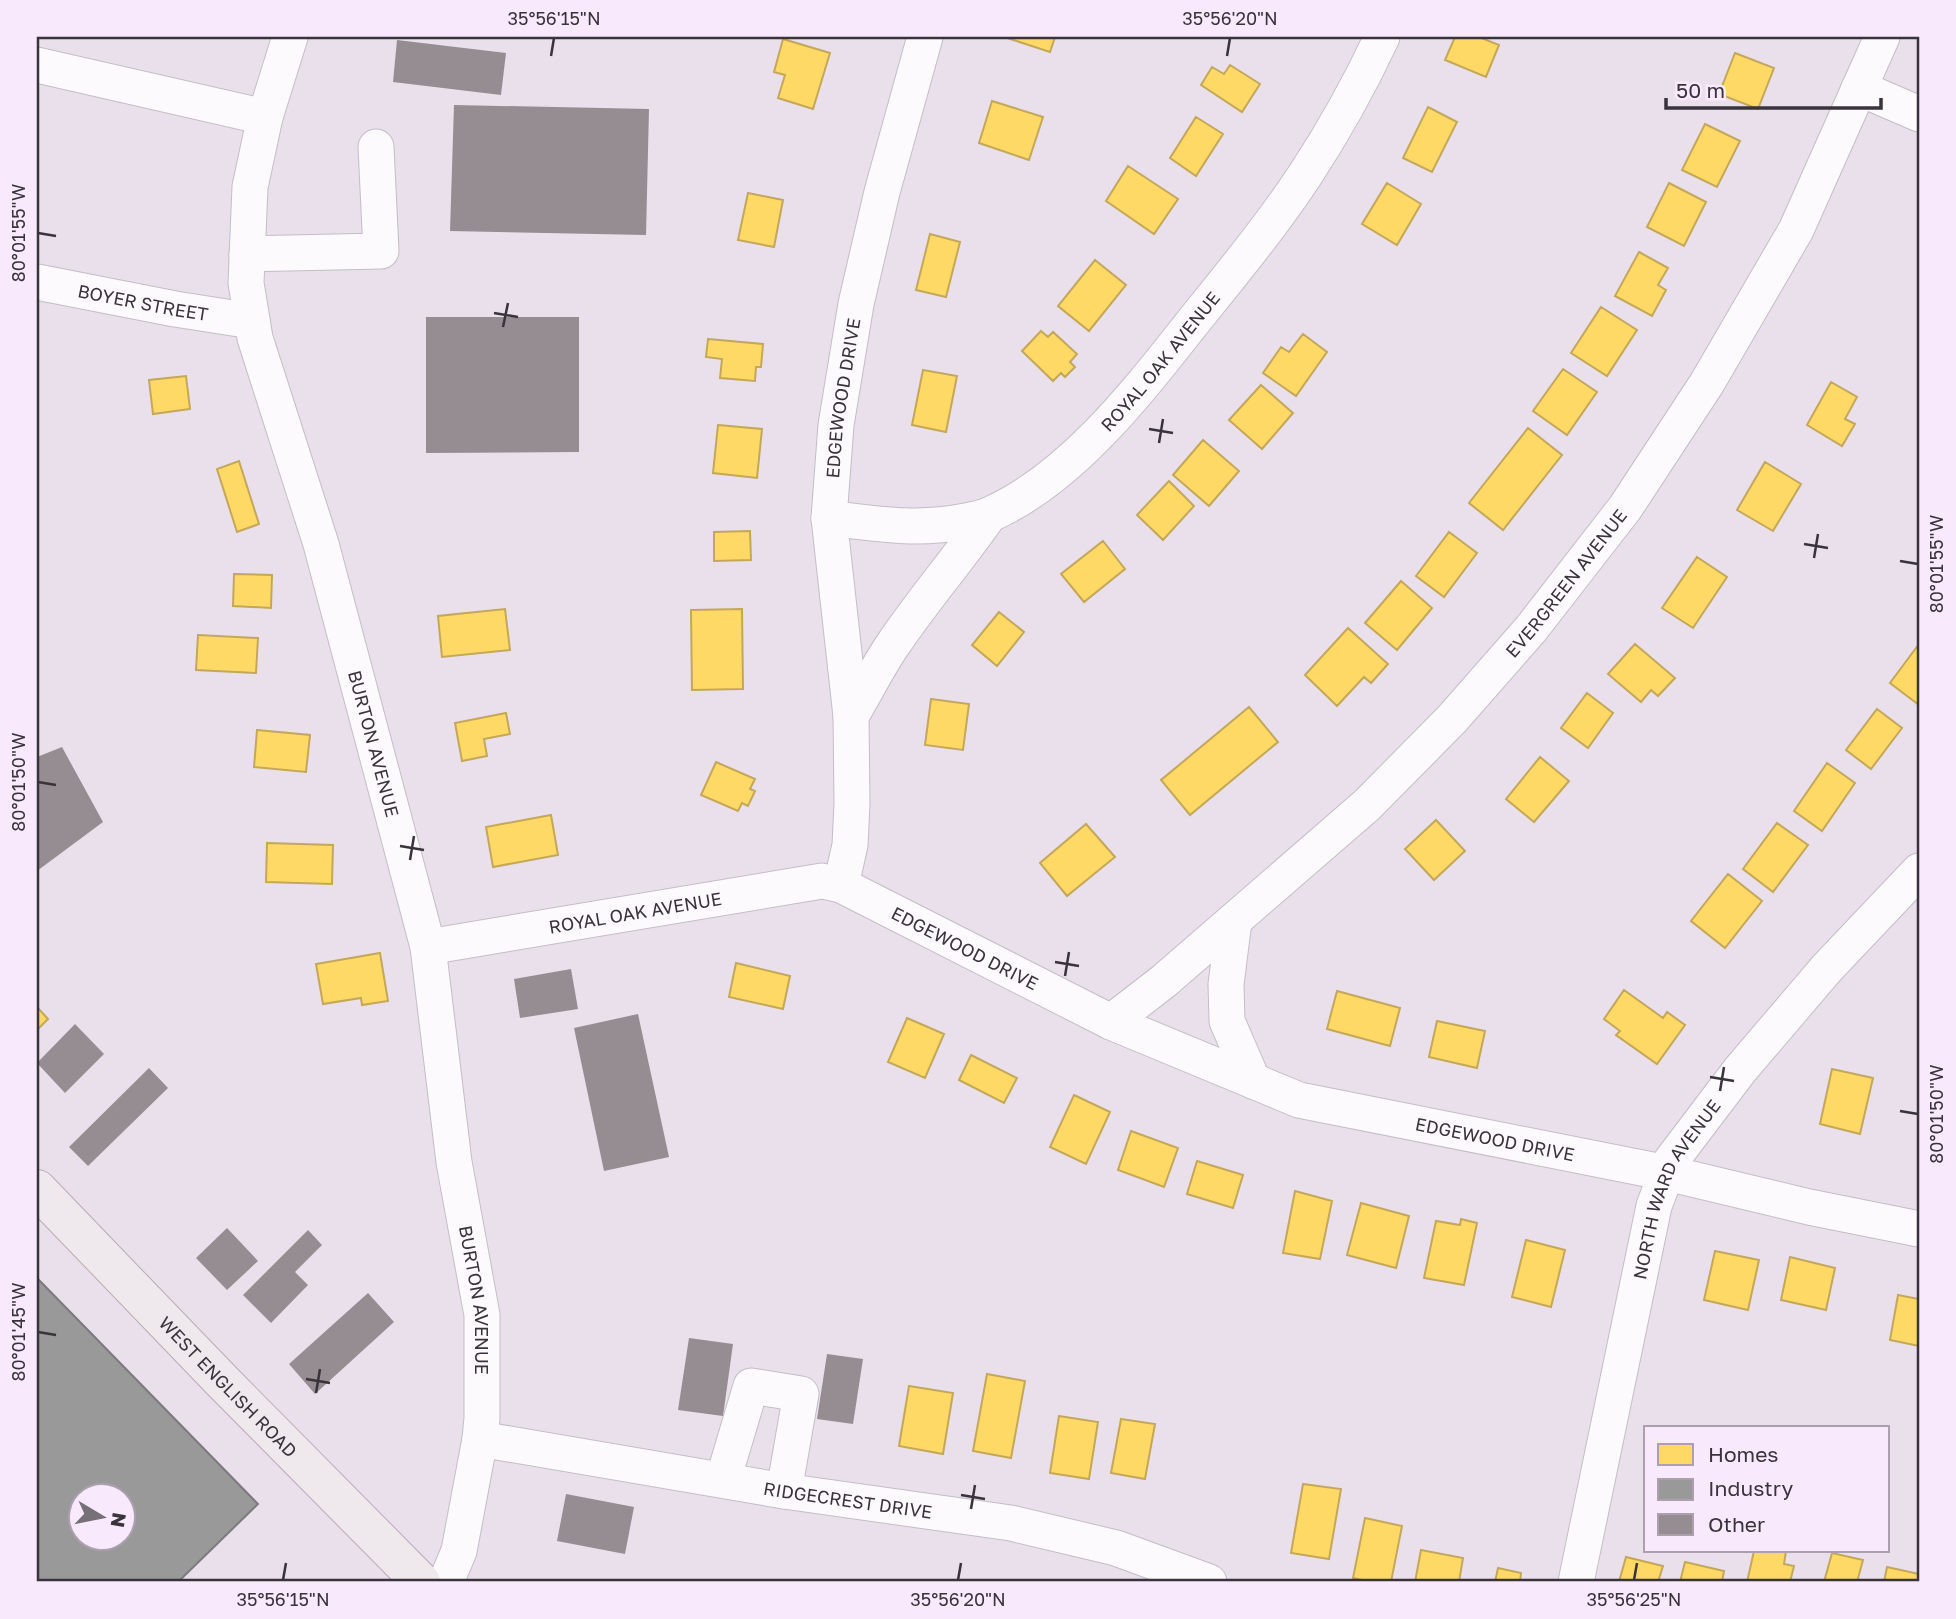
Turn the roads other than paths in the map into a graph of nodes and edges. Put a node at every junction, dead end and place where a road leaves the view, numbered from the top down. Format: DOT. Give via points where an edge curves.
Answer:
graph roads {
  1 [pos="290,37"];
  2 [pos="925,37"];
  3 [pos="1382,37"];
  4 [pos="1882,37"];
  5 [pos="37,65"];
  6 [pos="1859,88"];
  7 [pos="1919,114"];
  8 [pos="265,117"];
  9 [pos="376,147"];
  10 [pos="247,254"];
  11 [pos="37,282"];
  12 [pos="252,321"];
  13 [pos="989,515"];
  14 [pos="829,519"];
  15 [pos="851,716"];
  16 [pos="1919,871"];
  17 [pos="841,885"];
  18 [pos="1234,921"];
  19 [pos="428,947"];
  20 [pos="1111,1022"];
  21 [pos="1253,1081"];
  22 [pos="1667,1173"];
  23 [pos="37,1189"];
  24 [pos="1919,1229"];
  25 [pos="480,1439"];
  26 [pos="723,1480"];
  27 [pos="784,1491"];
  28 [pos="421,1582"];
  29 [pos="446,1582"];
  30 [pos="1209,1582"];
  31 [pos="1576,1582"];
  1 -- 8 [label="street, BURTON AVENUE"];
  2 -- 14 [label="street, EDGEWOOD DRIVE" via="881,192 856,304 836,425"];
  3 -- 13 [label="street, ROYAL OAK AVENUE" via="1305,176 1171,349 1095,439 1043,483"];
  4 -- 6 [label="street, EVERGREEN AVENUE"];
  5 -- 8 [label="street"];
  6 -- 7 [label="street"];
  6 -- 18 [label="street, EVERGREEN AVENUE" via="1796,230 1707,383 1625,508 1531,629 1452,719 1367,805"];
  8 -- 10 [label="street, BURTON AVENUE" via="250,187"];
  9 -- 10 [label="street" via="381,251"];
  10 -- 12 [label="street, BURTON AVENUE"];
  11 -- 12 [label="street, BOYER STREET"];
  12 -- 19 [label="street, BURTON AVENUE" via="321,544"];
  13 -- 14 [label="street, ROYAL OAK AVENUE" via="942,526 902,527"];
  13 -- 15 [label="street" via="891,647"];
  14 -- 15 [label="street, EDGEWOOD DRIVE"];
  15 -- 17 [label="street, EDGEWOOD DRIVE" via="850,845"];
  16 -- 22 [label="street, NORTH WARD AVENUE" via="1827,968 1740,1070 1671,1161"];
  17 -- 19 [label="street, ROYAL OAK AVENUE" via="822,881"];
  17 -- 20 [label="street, EDGEWOOD DRIVE"];
  18 -- 20 [label="street, EVERGREEN AVENUE"];
  18 -- 21 [label="street" via="1226,984 1227,1021"];
  19 -- 25 [label="street, BURTON AVENUE" via="454,1162 482,1315"];
  20 -- 21 [label="street, EDGEWOOD DRIVE"];
  21 -- 22 [label="street, EDGEWOOD DRIVE" via="1299,1100"];
  22 -- 24 [label="street, EDGEWOOD DRIVE"];
  22 -- 31 [label="street, NORTH WARD AVENUE" via="1654,1206"];
  23 -- 28 [label="main road, WEST ENGLISH ROAD"];
  25 -- 26 [label="street, RIDGECREST DRIVE"];
  25 -- 29 [label="street, BURTON AVENUE" via="459,1551"];
  26 -- 27 [label="street, RIDGECREST DRIVE"];
  26 -- 27 [label="street" via="751,1386 801,1394"];
  27 -- 30 [label="street, RIDGECREST DRIVE" via="1011,1523 1116,1548"];
}
